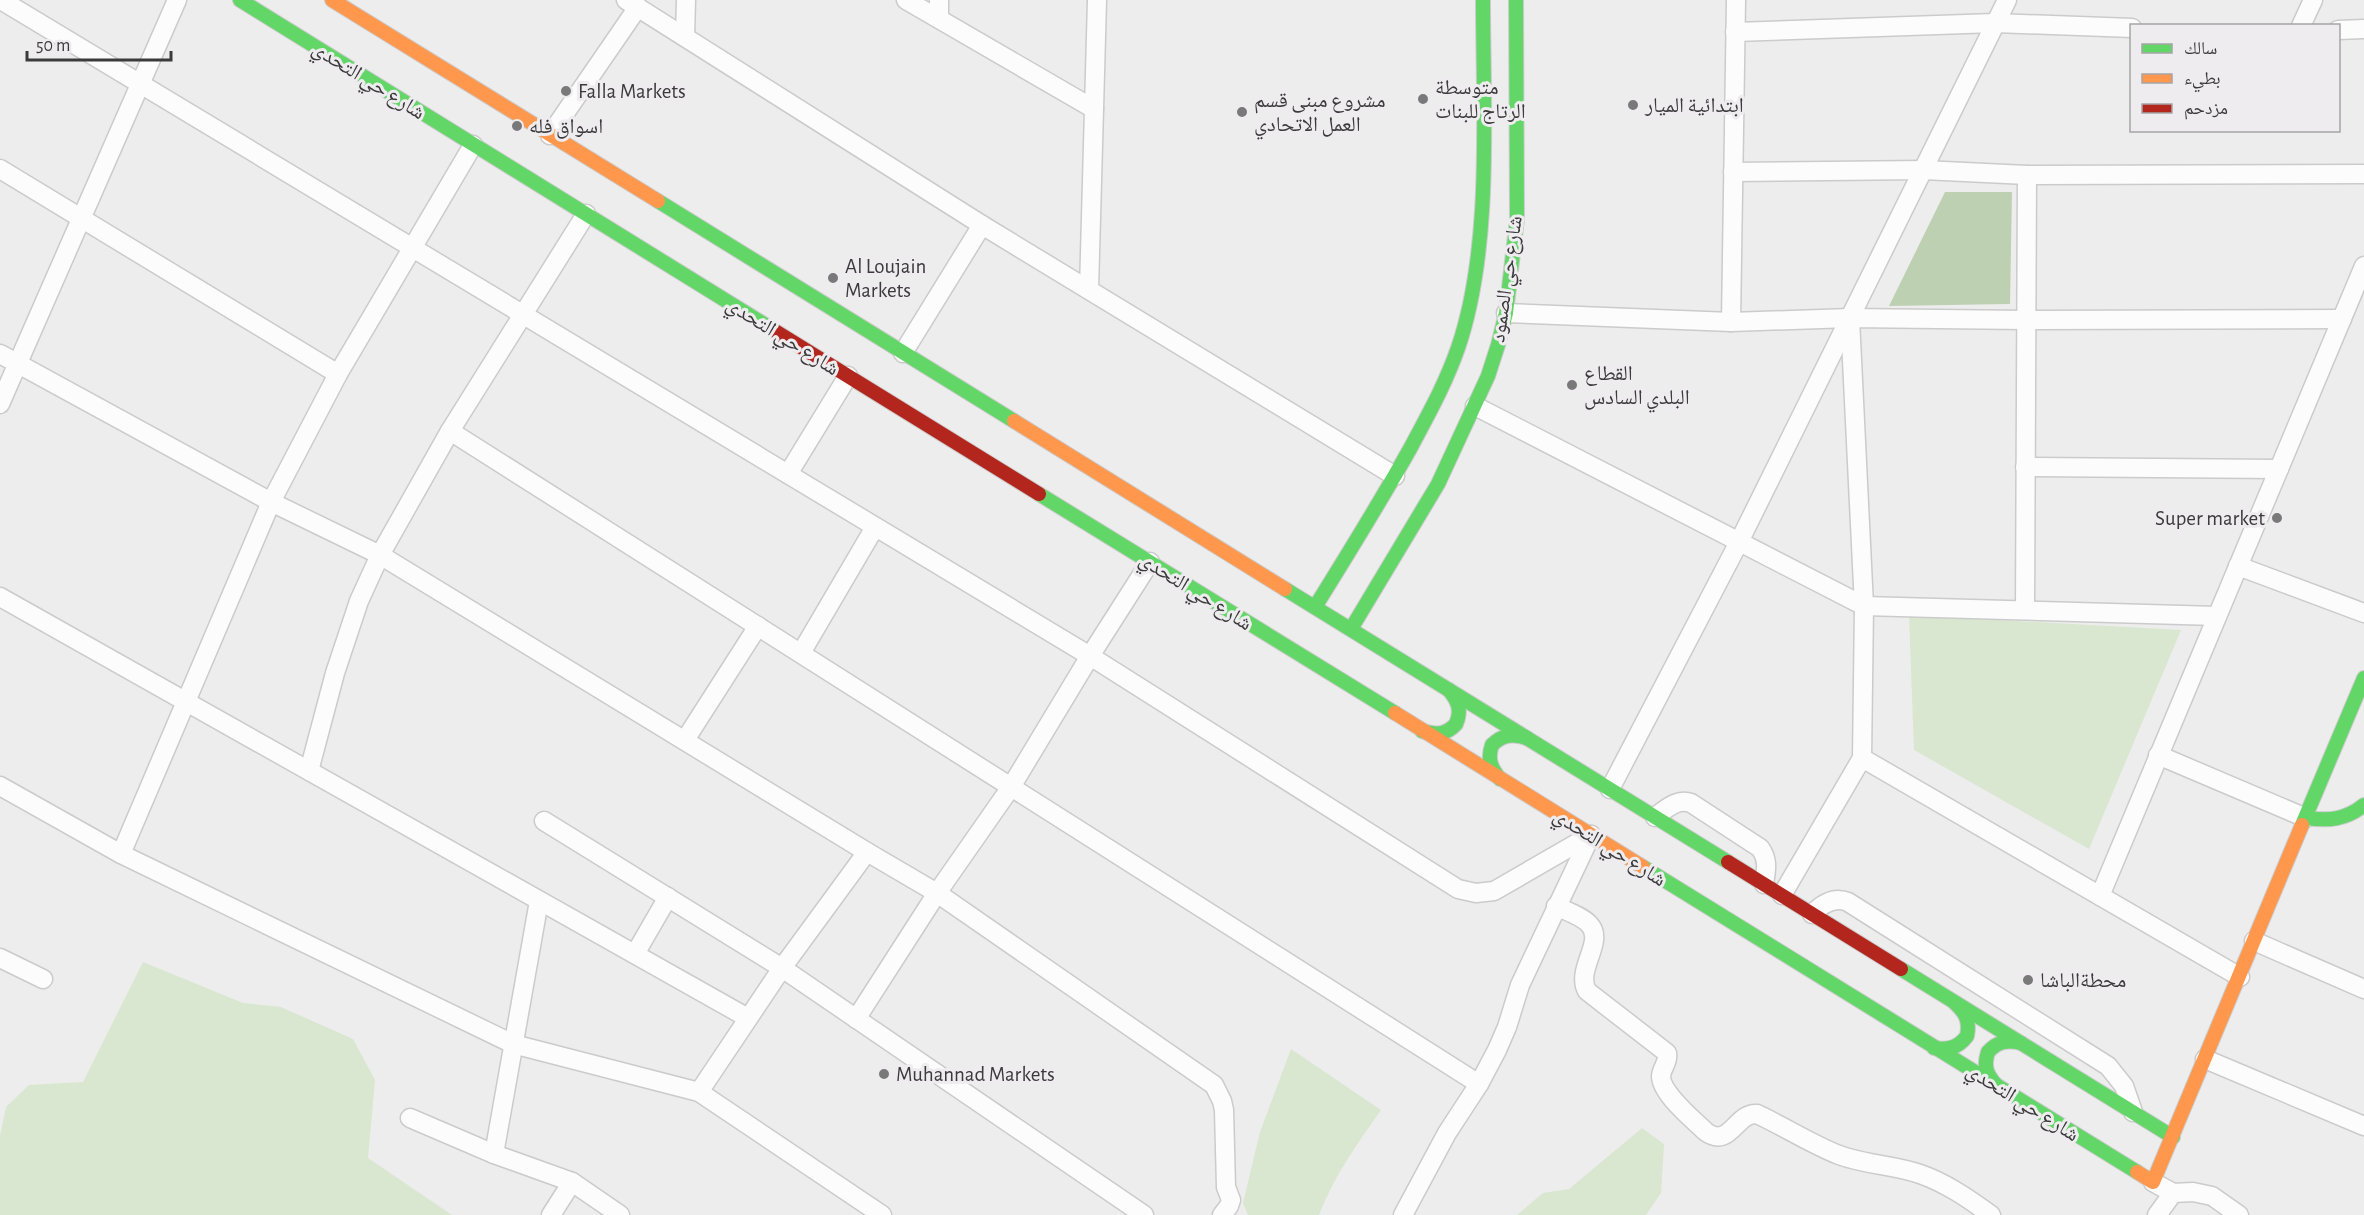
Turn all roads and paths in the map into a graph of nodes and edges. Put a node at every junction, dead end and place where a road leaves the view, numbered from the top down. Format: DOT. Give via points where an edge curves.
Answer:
graph roads {
  1 [pos="1,0"];
  2 [pos="177,0"];
  3 [pos="240,0"];
  4 [pos="332,0"];
  5 [pos="686,0"];
  6 [pos="906,0"];
  7 [pos="939,0"];
  8 [pos="1097,0"];
  9 [pos="1483,0"];
  10 [pos="1516,0"];
  11 [pos="1736,0"];
  12 [pos="2007,0"];
  13 [pos="2313,0"];
  14 [pos="632,4"];
  15 [pos="939,19"];
  16 [pos="1995,24"];
  17 [pos="2302,24"];
  18 [pos="2130,28"];
  19 [pos="2364,29"];
  20 [pos="2340,30"];
  21 [pos="1735,32"];
  22 [pos="685,37"];
  23 [pos="141,85"];
  24 [pos="1094,109"];
  25 [pos="550,135"];
  26 [pos="473,145"];
  27 [pos="0,169"];
  28 [pos="1923,170"];
  29 [pos="1734,172"];
  30 [pos="2364,174"];
  31 [pos="2027,175"];
  32 [pos="586,214"];
  33 [pos="82,217"];
  34 [pos="982,225"];
  35 [pos="414,249"];
  36 [pos="2364,266"];
  37 [pos="1089,290"];
  38 [pos="1506,313"];
  39 [pos="523,315"];
  40 [pos="1850,318"];
  41 [pos="2342,319"];
  42 [pos="2026,320"];
  43 [pos="1731,322"];
  44 [pos="903,353"];
  45 [pos="0,354"];
  46 [pos="18,364"];
  47 [pos="338,374"];
  48 [pos="848,376"];
  49 [pos="0,404"];
  50 [pos="1475,406"];
  51 [pos="450,431"];
  52 [pos="2025,467"];
  53 [pos="2279,469"];
  54 [pos="788,474"];
  55 [pos="1395,476"];
  56 [pos="271,502"];
  57 [pos="875,527"];
  58 [pos="1362,532"];
  59 [pos="1739,542"];
  60 [pos="1365,546"];
  61 [pos="1397,553"];
  62 [pos="380,555"];
  63 [pos="1376,555"];
  64 [pos="1150,562"];
  65 [pos="2238,566"];
  66 [pos="0,597"];
  67 [pos="1864,606"];
  68 [pos="1315,607"];
  69 [pos="2025,610"];
  70 [pos="2364,613"];
  71 [pos="2217,616"];
  72 [pos="758,626"];
  73 [pos="1351,629"];
  74 [pos="801,653"];
  75 [pos="1090,656"];
  76 [pos="2364,678"];
  77 [pos="1449,690"];
  78 [pos="186,700"];
  79 [pos="1422,731"];
  80 [pos="1527,738"];
  81 [pos="685,740"];
  82 [pos="2158,755"];
  83 [pos="1863,758"];
  84 [pos="309,771"];
  85 [pos="1500,779"];
  86 [pos="0,786"];
  87 [pos="1011,787"];
  88 [pos="1610,789"];
  89 [pos="2360,806"];
  90 [pos="1655,817"];
  91 [pos="2306,818"];
  92 [pos="544,821"];
  93 [pos="1591,835"];
  94 [pos="867,852"];
  95 [pos="121,854"];
  96 [pos="1764,884"];
  97 [pos="937,893"];
  98 [pos="1782,895"];
  99 [pos="2100,896"];
  100 [pos="668,897"];
  101 [pos="539,901"];
  102 [pos="1556,906"];
  103 [pos="1812,914"];
  104 [pos="2254,941"];
  105 [pos="635,954"];
  106 [pos="0,958"];
  107 [pos="782,968"];
  108 [pos="2240,977"];
  109 [pos="43,979"];
  110 [pos="2364,989"];
  111 [pos="1955,1003"];
  112 [pos="748,1018"];
  113 [pos="856,1019"];
  114 [pos="2021,1043"];
  115 [pos="513,1044"];
  116 [pos="1935,1048"];
  117 [pos="2205,1059"];
  118 [pos="1479,1084"];
  119 [pos="1997,1086"];
  120 [pos="699,1092"];
  121 [pos="2133,1112"];
  122 [pos="410,1118"];
  123 [pos="2364,1126"];
  124 [pos="2173,1137"];
  125 [pos="494,1154"];
  126 [pos="572,1182"];
  127 [pos="2153,1182"];
  128 [pos="2173,1193"];
  129 [pos="551,1215"];
  130 [pos="620,1215"];
  131 [pos="882,1215"];
  132 [pos="1144,1215"];
  133 [pos="1222,1215"];
  134 [pos="1403,1215"];
  135 [pos="1991,1215"];
  136 [pos="2157,1215"];
  137 [pos="2239,1215"];
  1 -- 23 [label="street"];
  2 -- 23 [label="street"];
  3 -- 26 [label="main road, شارع حي التحدي"];
  4 -- 25 [label="main road"];
  5 -- 22 [label="street"];
  6 -- 15 [label="street"];
  7 -- 15 [label="street"];
  8 -- 24 [label="street"];
  9 -- 55 [label="main road" via="1482,217 1472,284 1442,391"];
  10 -- 38 [label="main road, شارع حي الصمود" via="1516,219"];
  11 -- 21 [label="street"];
  12 -- 16 [label="street"];
  13 -- 17 [label="street"];
  14 -- 22 [label="street"];
  14 -- 25 [label="street"];
  15 -- 24 [label="street"];
  16 -- 18 [label="street"];
  16 -- 21 [label="street"];
  16 -- 28 [label="street"];
  19 -- 20 [label="street"];
  21 -- 29 [label="street"];
  22 -- 34 [label="street"];
  23 -- 33 [label="street"];
  23 -- 35 [label="street"];
  24 -- 37 [label="street"];
  25 -- 44 [label="main road"];
  26 -- 32 [label="main road, شارع حي التحدي"];
  26 -- 35 [label="street"];
  27 -- 33 [label="street"];
  28 -- 29 [label="street"];
  28 -- 31 [label="street"];
  28 -- 40 [label="street"];
  29 -- 43 [label="street"];
  30 -- 31 [label="street"];
  31 -- 42 [label="street"];
  32 -- 39 [label="street"];
  32 -- 48 [label="main road, شارع حي التحدي"];
  33 -- 46 [label="street"];
  33 -- 47 [label="street"];
  34 -- 37 [label="street"];
  34 -- 44 [label="street"];
  35 -- 39 [label="street"];
  35 -- 47 [label="street"];
  36 -- 41 [label="street"];
  37 -- 55 [label="street"];
  38 -- 43 [label="street"];
  38 -- 50 [label="main road, شارع حي الصمود"];
  39 -- 51 [label="street"];
  39 -- 54 [label="street"];
  40 -- 42 [label="street"];
  40 -- 43 [label="street"];
  40 -- 59 [label="street"];
  40 -- 67 [label="street"];
  41 -- 42 [label="street"];
  41 -- 53 [label="street"];
  42 -- 52 [label="street"];
  44 -- 68 [label="main road"];
  45 -- 46 [label="street"];
  46 -- 49 [label="street"];
  46 -- 56 [label="street"];
  47 -- 56 [label="street"];
  48 -- 54 [label="street"];
  48 -- 64 [label="main road, شارع حي التحدي"];
  50 -- 59 [label="street"];
  50 -- 61 [label="main road, شارع حي الصمود" via="1438,484"];
  51 -- 62 [label="street"];
  51 -- 72 [label="street"];
  52 -- 53 [label="street"];
  52 -- 69 [label="street"];
  53 -- 65 [label="street"];
  54 -- 57 [label="street"];
  55 -- 58 [label="main road"];
  56 -- 62 [label="street"];
  56 -- 78 [label="street"];
  57 -- 74 [label="street"];
  57 -- 75 [label="street"];
  58 -- 60 [label="main road"];
  58 -- 68 [label="main road"];
  59 -- 67 [label="street"];
  59 -- 88 [label="street"];
  61 -- 63 [label="main road"];
  61 -- 73 [label="main road, شارع حي الصمود"];
  62 -- 81 [label="street"];
  62 -- 84 [label="street" via="359,602 335,674"];
  64 -- 75 [label="street"];
  64 -- 79 [label="main road, شارع حي التحدي"];
  65 -- 70 [label="street"];
  65 -- 71 [label="street"];
  66 -- 78 [label="street"];
  67 -- 69 [label="street"];
  67 -- 83 [label="street"];
  68 -- 73 [label="main road"];
  69 -- 71 [label="street"];
  71 -- 82 [label="street"];
  72 -- 74 [label="street"];
  72 -- 81 [label="street"];
  73 -- 77 [label="main road"];
  74 -- 87 [label="street"];
  75 -- 87 [label="street"];
  75 -- 93 [label="street" via="1458,889 1485,893 1502,887"];
  76 -- 91 [label="main road" via="2323,791"];
  77 -- 79 [label="main road" via="1460,707 1458,721 1443,734"];
  77 -- 80 [label="main road"];
  78 -- 84 [label="street"];
  78 -- 95 [label="street"];
  79 -- 85 [label="main road, شارع حي التحدي"];
  80 -- 85 [label="main road" via="1514,734 1494,742 1489,762"];
  80 -- 88 [label="main road"];
  81 -- 94 [label="street"];
  82 -- 91 [label="street"];
  82 -- 99 [label="street"];
  83 -- 98 [label="street"];
  83 -- 99 [label="street"];
  84 -- 101 [label="street"];
  85 -- 93 [label="main road, شارع حي التحدي"];
  86 -- 95 [label="street"];
  87 -- 97 [label="street"];
  87 -- 118 [label="street"];
  88 -- 90 [label="main road"];
  89 -- 91 [label="main road" via="2336,820"];
  90 -- 96 [label="main road"];
  90 -- 96 [label="street" via="1677,802 1700,809 1761,848 1767,863"];
  91 -- 104 [label="main road"];
  92 -- 100 [label="street"];
  93 -- 102 [label="street"];
  93 -- 116 [label="main road, شارع حي التحدي"];
  94 -- 97 [label="street"];
  94 -- 107 [label="street"];
  95 -- 115 [label="street"];
  96 -- 98 [label="main road"];
  97 -- 113 [label="street"];
  97 -- 133 [label="street" via="1214,1085 1224,1110 1226,1187 1231,1200"];
  98 -- 103 [label="main road"];
  99 -- 108 [label="street"];
  100 -- 105 [label="street"];
  100 -- 107 [label="street"];
  101 -- 105 [label="street"];
  101 -- 115 [label="street"];
  102 -- 118 [label="street" via="1520,985 1507,1028"];
  102 -- 135 [label="street" via="1588,922 1593,931 1583,980 1587,991 1665,1051 1668,1056 1661,1077 1664,1087 1706,1132 1715,1137 1725,1135 1748,1114 1757,1114 1840,1155 1934,1180"];
  103 -- 111 [label="main road"];
  103 -- 121 [label="street" via="1835,899 1848,902 2108,1066 2124,1086"];
  104 -- 108 [label="main road"];
  104 -- 110 [label="street"];
  105 -- 112 [label="street"];
  106 -- 109 [label="street"];
  107 -- 112 [label="street"];
  107 -- 113 [label="street"];
  108 -- 117 [label="main road"];
  111 -- 114 [label="main road"];
  111 -- 116 [label="main road" via="1966,1012 1968,1033 1955,1048"];
  112 -- 120 [label="street"];
  113 -- 132 [label="street"];
  114 -- 119 [label="main road" via="2007,1040 1989,1050 1985,1070"];
  114 -- 121 [label="main road"];
  115 -- 120 [label="street"];
  115 -- 125 [label="street"];
  116 -- 119 [label="main road, شارع حي التحدي"];
  117 -- 123 [label="street"];
  117 -- 124 [label="main road"];
  118 -- 134 [label="street" via="1447,1133"];
  119 -- 127 [label="main road, شارع حي التحدي"];
  120 -- 131 [label="street"];
  121 -- 124 [label="main road"];
  122 -- 125 [label="street"];
  124 -- 127 [label="main road"];
  125 -- 126 [label="street"];
  126 -- 129 [label="street"];
  126 -- 130 [label="street"];
  127 -- 128 [label="street"];
  128 -- 136 [label="street"];
  128 -- 137 [label="street" via="2212,1196"];
}
